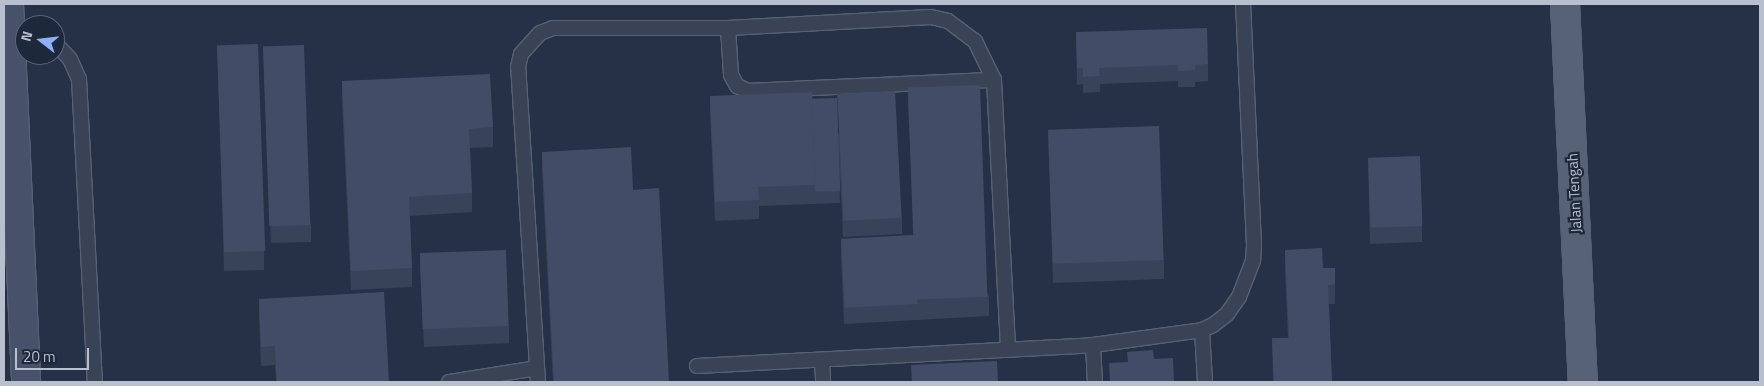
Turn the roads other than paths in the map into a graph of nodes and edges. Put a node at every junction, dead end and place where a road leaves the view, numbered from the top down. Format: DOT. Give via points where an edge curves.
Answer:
graph roads {
  1 [pos="1243,4"];
  2 [pos="1565,4"];
  3 [pos="728,28"];
  4 [pos="65,54"];
  5 [pos="16,65"];
  6 [pos="994,80"];
  7 [pos="1202,330"];
  8 [pos="1093,345"];
  9 [pos="1008,350"];
  10 [pos="822,360"];
  11 [pos="697,366"];
  12 [pos="537,368"];
  13 [pos="26,382"];
  14 [pos="95,382"];
  15 [pos="448,382"];
  16 [pos="538,382"];
  17 [pos="823,382"];
  18 [pos="1095,382"];
  19 [pos="1205,382"];
  20 [pos="1582,382"];
  1 -- 7 [label="lane" via="1253,260 1239,297 1227,314"];
  2 -- 20 [label="main road, Jalan Tengah"];
  3 -- 6 [label="lane" via="931,17 956,25 975,41"];
  3 -- 6 [label="lane" via="731,75 737,86 749,91"];
  3 -- 12 [label="lane" via="553,28 540,33 522,54 518,67"];
  4 -- 14 [label="lane" via="79,79"];
  5 -- 13 [label="street"];
  6 -- 9 [label="lane"];
  7 -- 8 [label="lane"];
  7 -- 19 [label="lane"];
  8 -- 9 [label="lane"];
  8 -- 18 [label="lane"];
  9 -- 10 [label="lane"];
  10 -- 11 [label="lane"];
  10 -- 17 [label="lane"];
  12 -- 15 [label="lane"];
  12 -- 16 [label="lane"];
}
